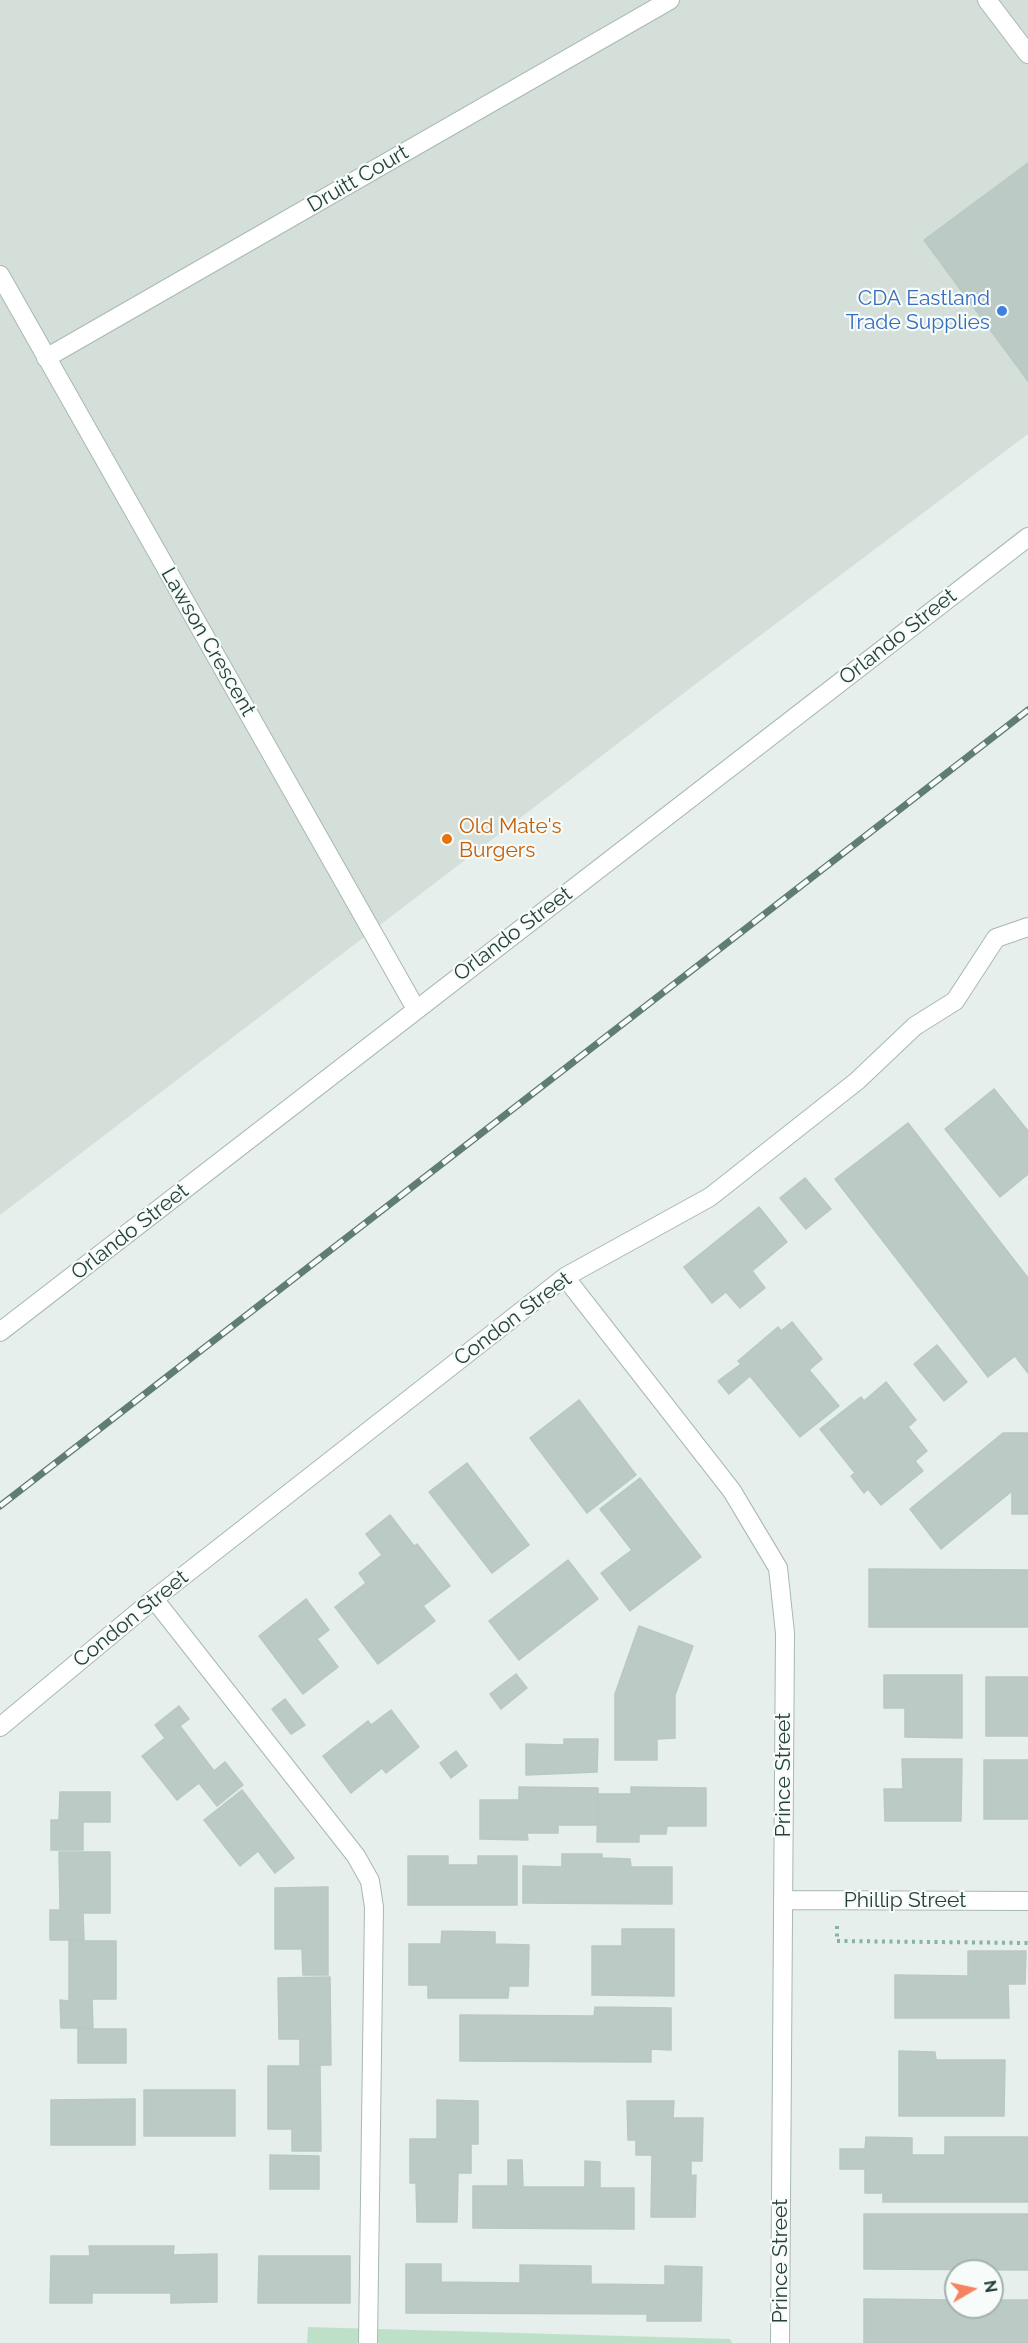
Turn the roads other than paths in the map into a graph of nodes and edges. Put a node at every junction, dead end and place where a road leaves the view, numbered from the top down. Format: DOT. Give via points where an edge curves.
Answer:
graph roads {
  1 [pos="670,0"];
  2 [pos="987,0"];
  3 [pos="1028,54"];
  4 [pos="0,275"];
  5 [pos="46,358"];
  6 [pos="1028,537"];
  7 [pos="1028,927"];
  8 [pos="416,1009"];
  9 [pos="565,1276"];
  10 [pos="0,1332"];
  11 [pos="154,1599"];
  12 [pos="0,1727"];
  13 [pos="783,1900"];
  14 [pos="1028,1901"];
  15 [pos="368,2343"];
  16 [pos="780,2343"];
  1 -- 5 [label="street, Druitt Court"];
  2 -- 3 [label="street"];
  4 -- 5 [label="street, Lawson Crescent"];
  5 -- 8 [label="street, Lawson Crescent"];
  6 -- 8 [label="street, Orlando Street"];
  7 -- 9 [label="street, Condon Street" via="996,938 955,1001 915,1026 857,1081 710,1197"];
  8 -- 10 [label="street, Orlando Street"];
  9 -- 11 [label="street, Condon Street"];
  9 -- 13 [label="street, Prince Street" via="732,1491 778,1568 785,1633"];
  11 -- 12 [label="street, Condon Street"];
  11 -- 15 [label="street" via="356,1856 370,1881 374,1919"];
  13 -- 14 [label="street, Phillip Street"];
  13 -- 16 [label="street, Prince Street"];
}
